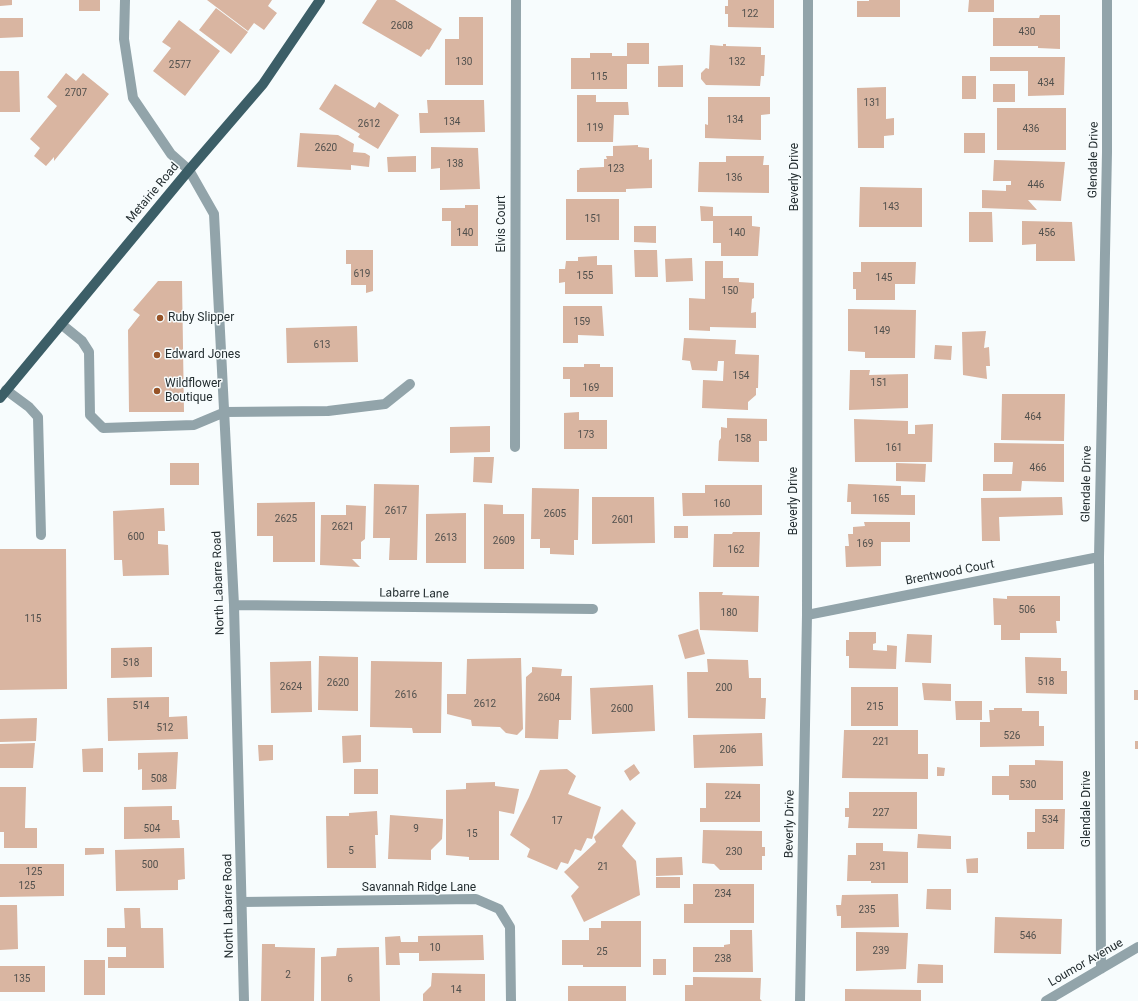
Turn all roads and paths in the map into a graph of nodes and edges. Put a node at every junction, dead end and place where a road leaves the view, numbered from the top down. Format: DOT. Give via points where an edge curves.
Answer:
graph roads {
  1 [pos="125,0"];
  2 [pos="320,0"];
  3 [pos="516,0"];
  4 [pos="808,0"];
  5 [pos="1107,0"];
  6 [pos="189,170"];
  7 [pos="61,324"];
  8 [pos="410,384"];
  9 [pos="3,394"];
  10 [pos="224,412"];
  11 [pos="515,447"];
  12 [pos="41,535"];
  13 [pos="1099,557"];
  14 [pos="234,605"];
  15 [pos="593,609"];
  16 [pos="807,615"];
  17 [pos="242,902"];
  18 [pos="1138,947"];
  19 [pos="1101,969"];
  20 [pos="244,1001"];
  21 [pos="511,1001"];
  22 [pos="800,1001"];
  23 [pos="1046,1001"];
  1 -- 6 [label="street, North Labarre Road" via="124,39 133,98 171,154"];
  2 -- 6 [label="main road, Metairie Road" via="263,84"];
  3 -- 11 [label="street, Elvis Court"];
  4 -- 16 [label="street, Beverly Drive"];
  5 -- 13 [label="street, Glendale Drive" via="1107,152"];
  6 -- 7 [label="main road, Metairie Road"];
  6 -- 10 [label="street, North Labarre Road" via="214,214"];
  7 -- 9 [label="main road, Metairie Road"];
  7 -- 10 [label="street" via="82,341 89,352 90,415 103,428 194,425"];
  8 -- 10 [label="street" via="385,404 328,411"];
  9 -- 12 [label="street" via="29,407 38,417"];
  10 -- 14 [label="street, North Labarre Road"];
  13 -- 16 [label="street, Brentwood Court"];
  13 -- 19 [label="street, Glendale Drive"];
  14 -- 15 [label="street, Labarre Lane"];
  14 -- 17 [label="street, North Labarre Road"];
  16 -- 22 [label="street, Beverly Drive"];
  17 -- 20 [label="street, North Labarre Road"];
  17 -- 21 [label="street, Savannah Ridge Lane" via="476,899 499,908 510,927"];
  18 -- 19 [label="street, Loumor Avenue"];
  19 -- 23 [label="street, Loumor Avenue"];
}
